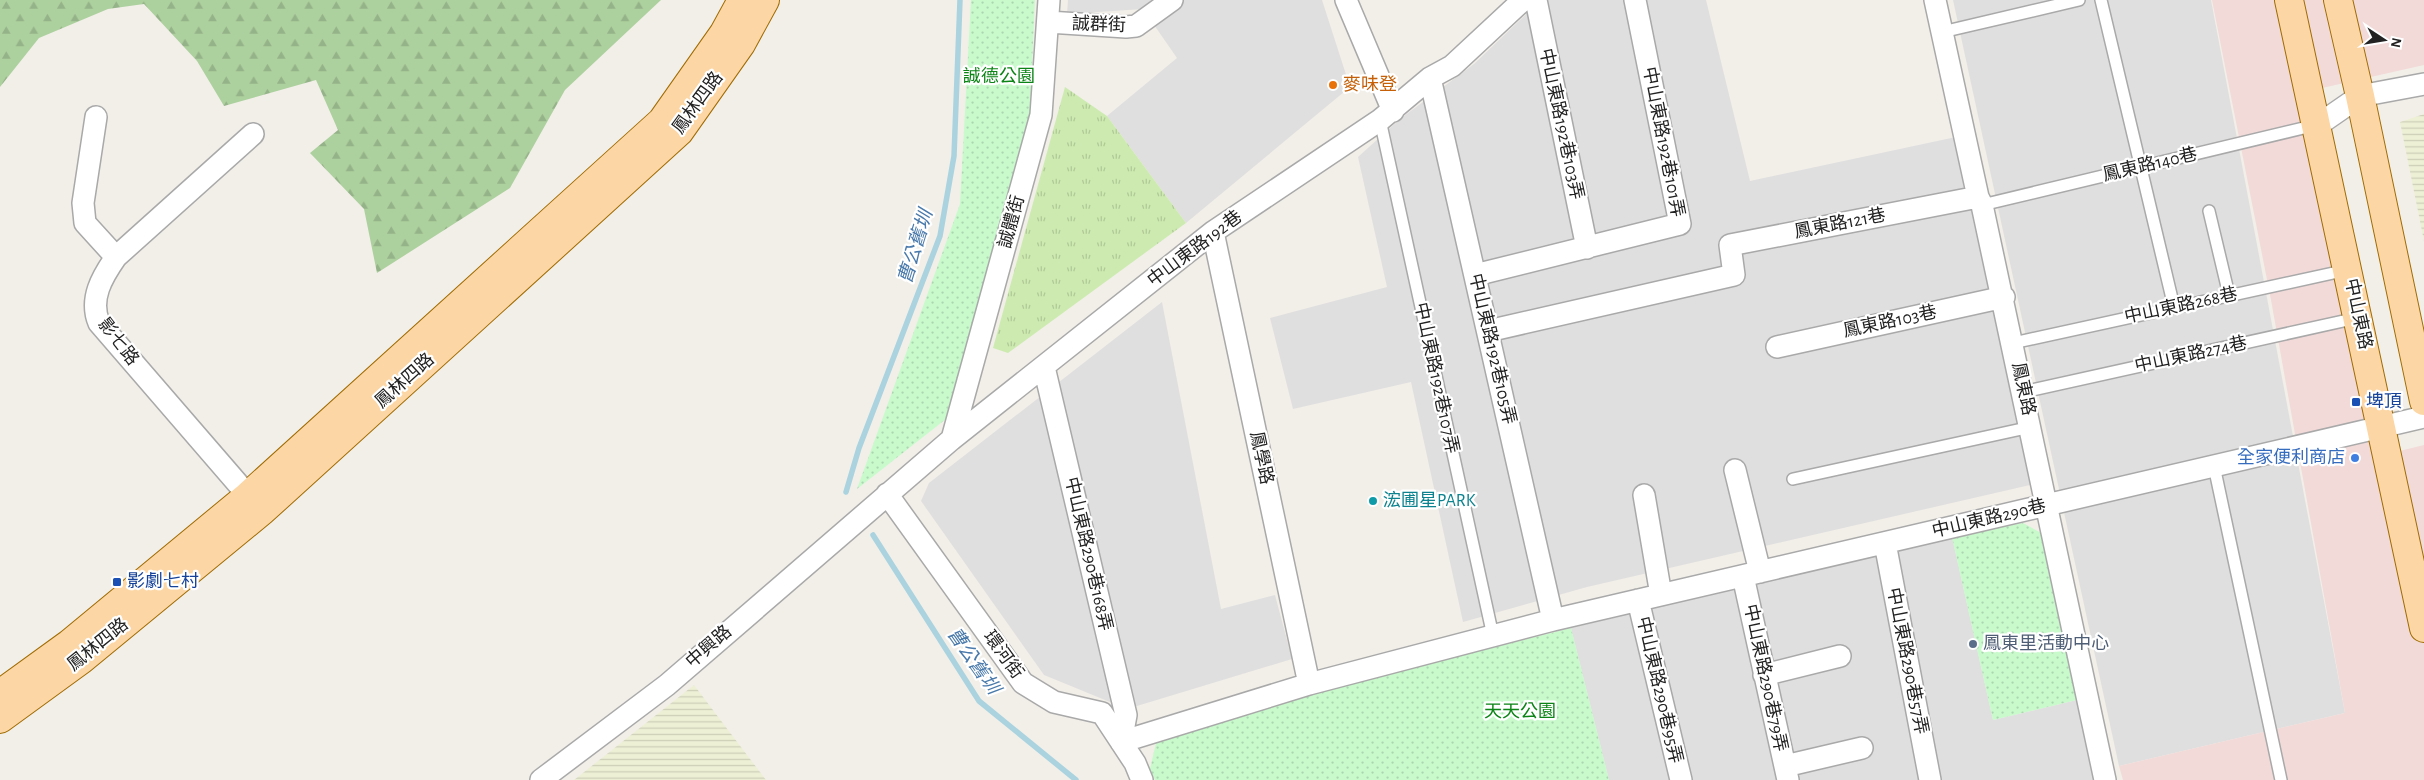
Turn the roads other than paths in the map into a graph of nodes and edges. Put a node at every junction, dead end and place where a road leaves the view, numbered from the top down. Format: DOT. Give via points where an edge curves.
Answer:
graph roads {
  1 [pos="742,0"];
  2 [pos="765,0"];
  3 [pos="1048,0"];
  4 [pos="1172,0"];
  5 [pos="1346,0"];
  6 [pos="1523,0"];
  7 [pos="1536,0"];
  8 [pos="1635,0"];
  9 [pos="1935,0"];
  10 [pos="2078,0"];
  11 [pos="2101,0"];
  12 [pos="2289,0"];
  13 [pos="2338,0"];
  14 [pos="1048,22"];
  15 [pos="1942,32"];
  16 [pos="1430,78"];
  17 [pos="2424,84"];
  18 [pos="2360,96"];
  19 [pos="1386,116"];
  20 [pos="96,117"];
  21 [pos="2318,125"];
  22 [pos="252,134"];
  23 [pos="2141,167"];
  24 [pos="1980,201"];
  25 [pos="2209,211"];
  26 [pos="1213,232"];
  27 [pos="1587,248"];
  28 [pos="116,257"];
  29 [pos="2348,270"];
  30 [pos="1475,275"];
  31 [pos="2229,296"];
  32 [pos="2004,297"];
  33 [pos="2174,307"];
  34 [pos="2359,318"];
  35 [pos="1488,331"];
  36 [pos="2013,343"];
  37 [pos="1777,347"];
  38 [pos="1044,367"];
  39 [pos="2023,392"];
  40 [pos="2424,401"];
  41 [pos="2424,417"];
  42 [pos="2031,427"];
  43 [pos="2382,427"];
  44 [pos="952,439"];
  45 [pos="2214,466"];
  46 [pos="1735,470"];
  47 [pos="1793,479"];
  48 [pos="1644,495"];
  49 [pos="879,500"];
  50 [pos="255,503"];
  51 [pos="2047,505"];
  52 [pos="1885,543"];
  53 [pos="1751,574"];
  54 [pos="1661,595"];
  55 [pos="1638,600"];
  56 [pos="1553,620"];
  57 [pos="2424,628"];
  58 [pos="1493,636"];
  59 [pos="1840,656"];
  60 [pos="1764,675"];
  61 [pos="1309,684"];
  62 [pos="0,694"];
  63 [pos="0,719"];
  64 [pos="1121,742"];
  65 [pos="1862,748"];
  66 [pos="1786,773"];
  67 [pos="541,780"];
  68 [pos="1142,780"];
  69 [pos="1681,780"];
  70 [pos="1930,780"];
  71 [pos="2106,780"];
  72 [pos="2281,780"];
  1 -- 50 [label="main road, 鳳林四路" via="724,33 662,121"];
  2 -- 50 [label="main road, 鳳林四路" via="741,44 679,132"];
  3 -- 14 [label="street, 誠體街"];
  4 -- 14 [label="street, 誠群街" via="1136,26"];
  5 -- 19 [label="street"];
  6 -- 16 [label="street, 中山東路192巷" via="1452,66"];
  7 -- 27 [label="street, 中山東路192巷103弄"];
  8 -- 27 [label="street, 中山東路192巷101弄" via="1680,224"];
  9 -- 15 [label="street, 鳳東路"];
  10 -- 15 [label="lane"];
  11 -- 23 [label="lane"];
  12 -- 21 [label="main road, 中山東路"];
  13 -- 18 [label="main road"];
  14 -- 44 [label="street, 誠體街" via="1041,115"];
  15 -- 24 [label="street, 鳳東路"];
  16 -- 19 [label="street, 中山東路192巷"];
  16 -- 30 [label="street, 中山東路192巷105弄"];
  17 -- 18 [label="street"];
  18 -- 21 [label="street"];
  18 -- 40 [label="main road"];
  19 -- 26 [label="street, 中山東路192巷"];
  19 -- 58 [label="lane, 中山東路192巷107弄"];
  20 -- 28 [label="street" via="83,203 85,223"];
  21 -- 23 [label="lane, 鳳東路140巷"];
  21 -- 29 [label="main road, 中山東路"];
  22 -- 28 [label="street, 影七路"];
  23 -- 24 [label="lane, 鳳東路140巷"];
  23 -- 33 [label="lane"];
  24 -- 32 [label="street, 鳳東路"];
  24 -- 35 [label="street, 鳳東路121巷" via="1730,246 1734,275"];
  25 -- 31 [label="lane"];
  26 -- 38 [label="street, 中山東路192巷"];
  26 -- 61 [label="street, 鳳學路"];
  27 -- 30 [label="street, 中山東路192巷101弄"];
  28 -- 50 [label="street, 影七路" via="104,274 95,297 94,312 99,323"];
  29 -- 31 [label="lane, 中山東路268巷"];
  29 -- 34 [label="main road, 中山東路"];
  30 -- 35 [label="street, 中山東路192巷105弄"];
  31 -- 33 [label="lane, 中山東路268巷"];
  32 -- 36 [label="street, 鳳東路"];
  32 -- 37 [label="street, 鳳東路103巷"];
  33 -- 36 [label="lane, 中山東路268巷"];
  34 -- 39 [label="lane, 中山東路274巷"];
  34 -- 43 [label="main road, 中山東路"];
  35 -- 56 [label="street, 中山東路192巷105弄"];
  36 -- 39 [label="street, 鳳東路"];
  38 -- 44 [label="street, 中山東路192巷"];
  38 -- 64 [label="street, 中山東路290巷168弄" via="1126,715"];
  39 -- 42 [label="street, 鳳東路"];
  41 -- 43 [label="street, 中山東路290巷"];
  42 -- 47 [label="lane"];
  42 -- 51 [label="street, 鳳東路"];
  43 -- 45 [label="street, 中山東路290巷"];
  43 -- 57 [label="main road, 中山東路"];
  44 -- 49 [label="street, 中山東路192巷"];
  45 -- 51 [label="street, 中山東路290巷"];
  45 -- 72 [label="lane"];
  46 -- 53 [label="street, 中山東路290巷79弄"];
  48 -- 54 [label="street"];
  49 -- 64 [label="street, 環河街" via="1023,683 1054,702 1102,713"];
  49 -- 67 [label="street, 中興路" via="667,685"];
  50 -- 62 [label="main road, 鳳林四路"];
  50 -- 63 [label="main road, 鳳林四路" via="82,660"];
  51 -- 52 [label="street, 中山東路290巷"];
  51 -- 71 [label="street, 鳳東路"];
  52 -- 53 [label="street, 中山東路290巷"];
  52 -- 70 [label="street, 中山東路290巷57弄"];
  53 -- 54 [label="street, 中山東路290巷"];
  53 -- 60 [label="street, 中山東路290巷79弄"];
  54 -- 55 [label="street, 中山東路290巷"];
  55 -- 56 [label="street, 中山東路290巷"];
  55 -- 69 [label="street, 中山東路290巷95弄"];
  56 -- 58 [label="street, 中山東路290巷"];
  58 -- 61 [label="street, 中山東路290巷"];
  59 -- 60 [label="street"];
  60 -- 66 [label="street, 中山東路290巷79弄"];
  61 -- 64 [label="street, 中山東路290巷"];
  64 -- 68 [label="street, 環河街"];
  65 -- 66 [label="street"];
}
